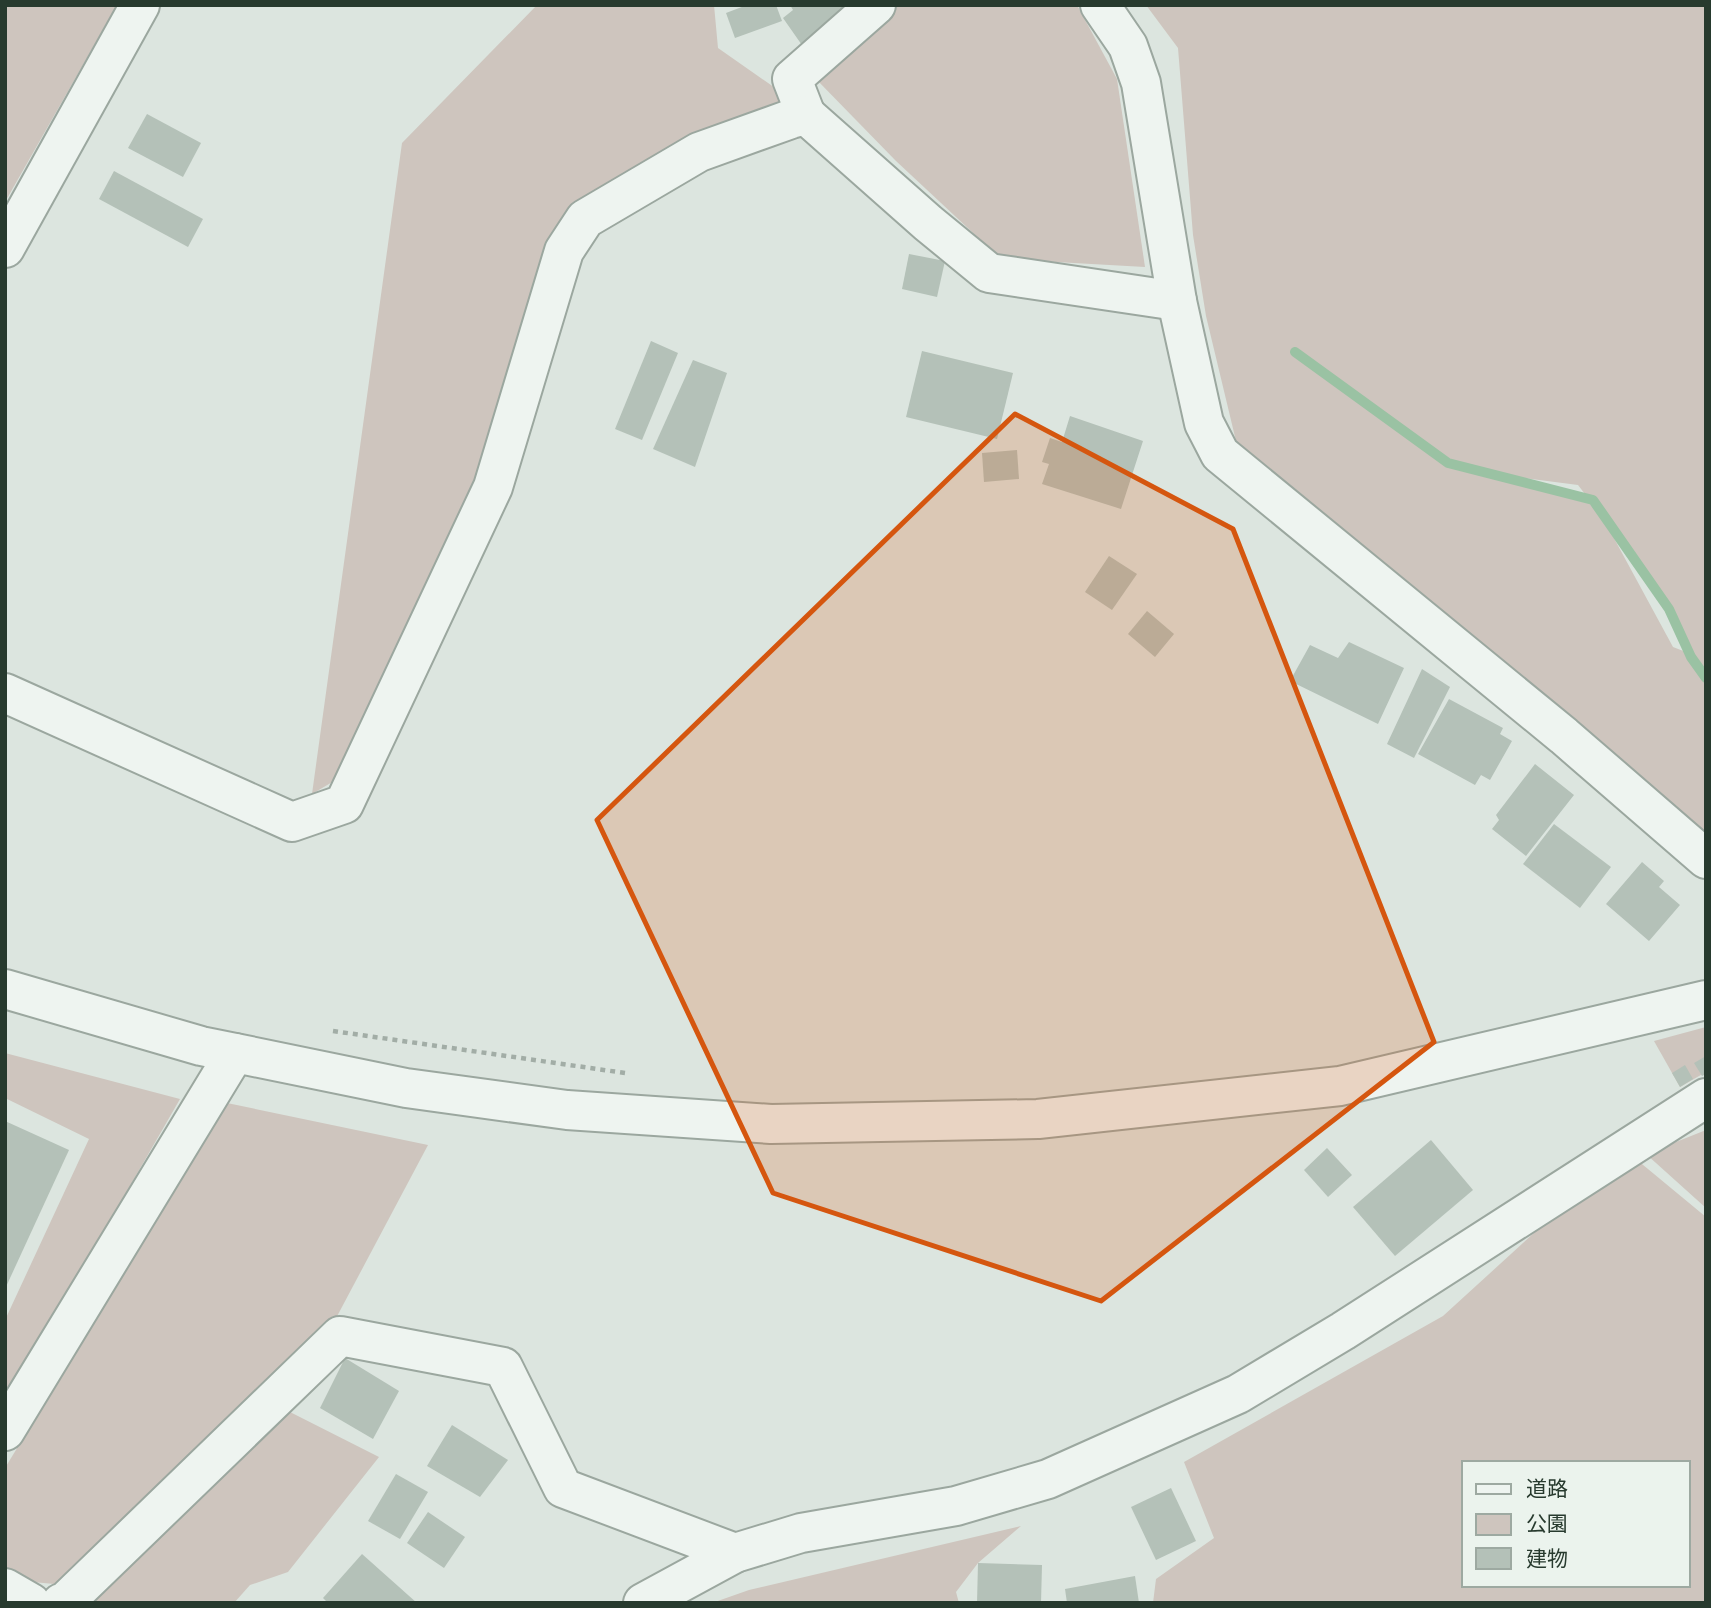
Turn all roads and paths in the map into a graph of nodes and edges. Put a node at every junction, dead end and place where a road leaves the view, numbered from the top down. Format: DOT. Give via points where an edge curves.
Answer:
graph roads {
  1 [pos="140,5"];
  2 [pos="876,5"];
  3 [pos="1100,5"];
  4 [pos="806,115"];
  5 [pos="5,248"];
  6 [pos="1177,301"];
  7 [pos="5,693"];
  8 [pos="1706,859"];
  9 [pos="5,989"];
  10 [pos="1706,1000"];
  11 [pos="331,1030"];
  12 [pos="235,1053"];
  13 [pos="629,1073"];
  14 [pos="1706,1098"];
  15 [pos="5,1431"];
  16 [pos="735,1553"];
  17 [pos="5,1588"];
  18 [pos="31,1603"];
  19 [pos="61,1603"];
  20 [pos="643,1603"];
  1 -- 5 [label="street"];
  2 -- 4 [label="street" via="792,79"];
  3 -- 6 [label="street" via="1128,46 1141,83"];
  4 -- 6 [label="street" via="989,273"];
  4 -- 7 [label="street" via="698,152 585,219 564,251 493,487 344,804 292,822"];
  6 -- 8 [label="street" via="1204,423 1220,454 1564,736"];
  9 -- 12 [label="street"];
  10 -- 12 [label="street" via="1340,1086 1038,1119 771,1124 567,1110 406,1088"];
  11 -- 13 [label="path"];
  12 -- 15 [label="street"];
  14 -- 16 [label="street" via="1238,1394 1048,1479 956,1506 801,1533"];
  16 -- 19 [label="street" via="563,1488 503,1367 340,1336"];
  16 -- 20 [label="street"];
  17 -- 18 [label="street"];
}
